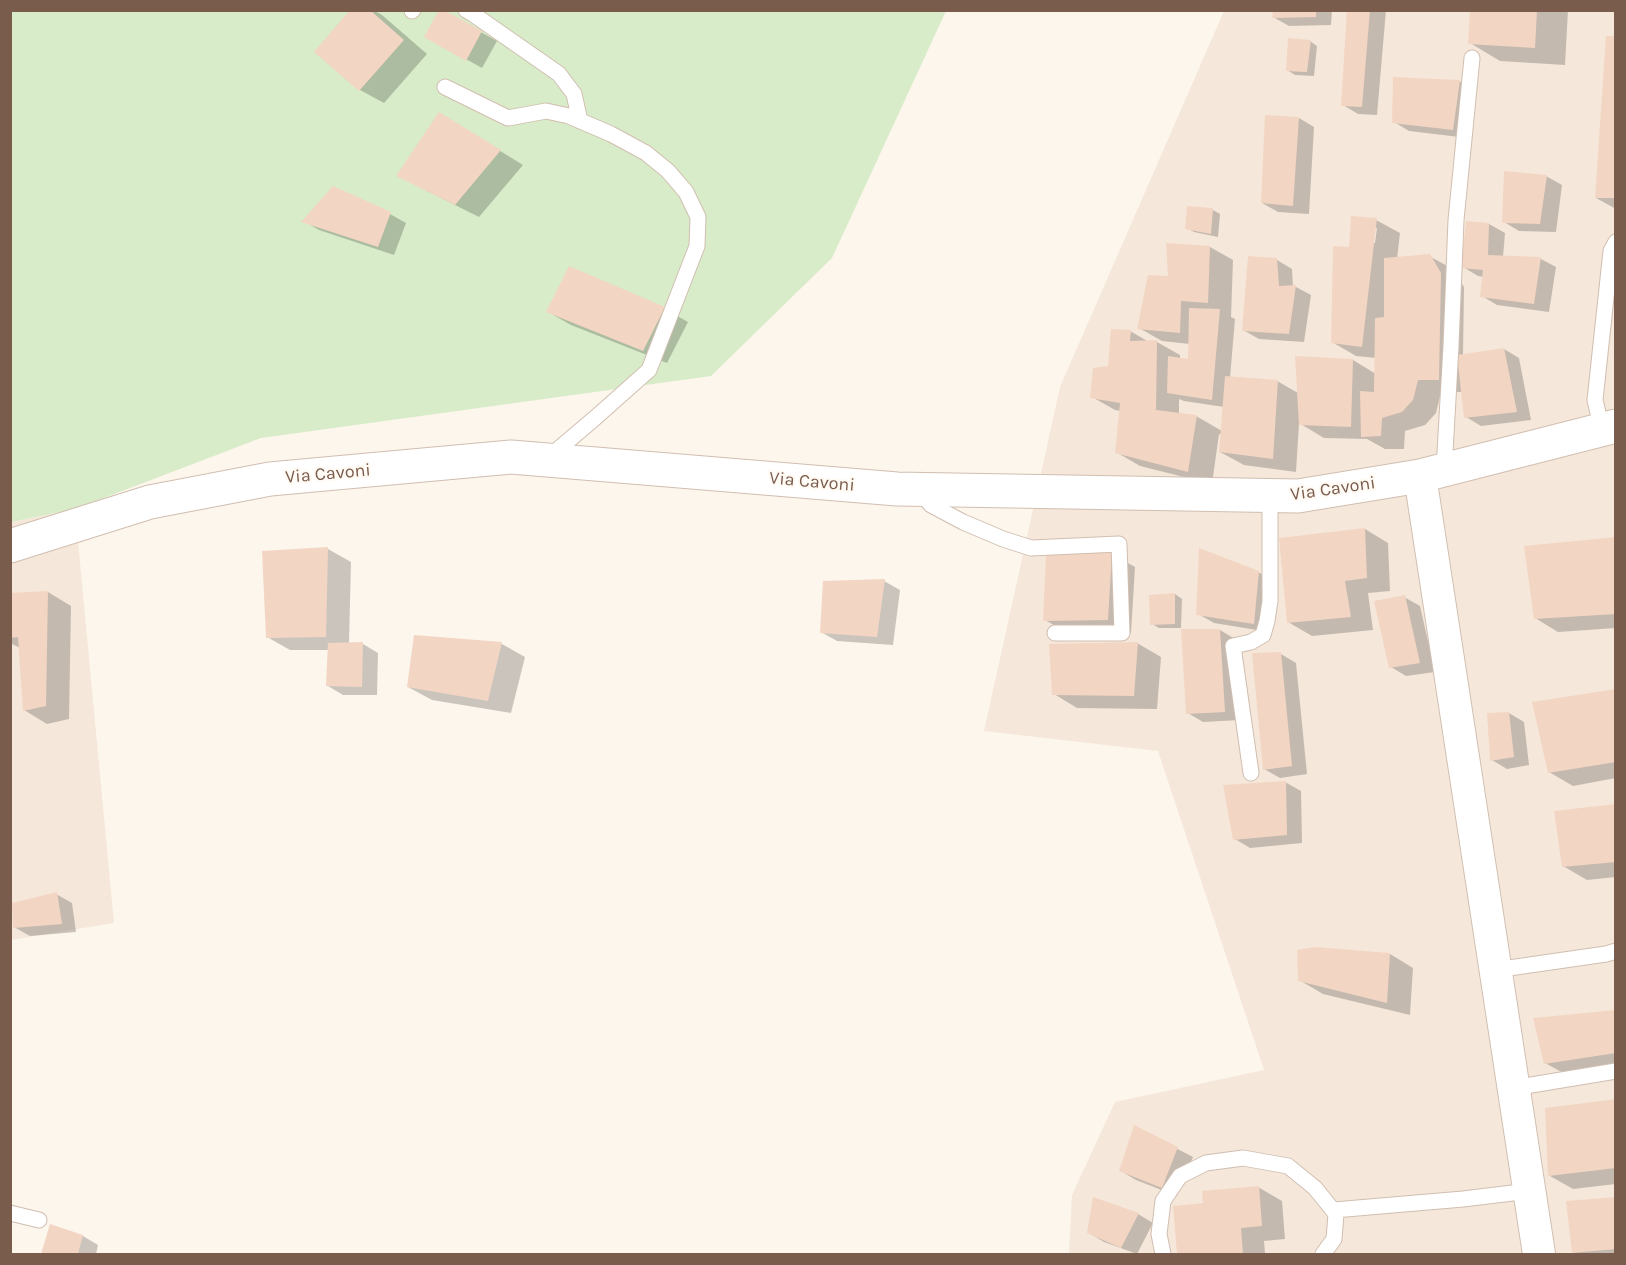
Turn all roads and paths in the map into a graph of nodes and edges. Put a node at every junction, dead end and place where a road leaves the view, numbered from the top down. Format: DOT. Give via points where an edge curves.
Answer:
graph roads {
  1 [pos="466,10"];
  2 [pos="1472,58"];
  3 [pos="445,87"];
  4 [pos="580,121"];
  5 [pos="1616,242"];
  6 [pos="1609,428"];
  7 [pos="546,459"];
  8 [pos="1432,473"];
  9 [pos="918,489"];
  10 [pos="1270,496"];
  11 [pos="10,546"];
  12 [pos="1055,633"];
  13 [pos="1251,773"];
  14 [pos="1616,951"];
  15 [pos="1495,970"];
  16 [pos="1616,1071"];
  17 [pos="1513,1088"];
  18 [pos="1529,1191"];
  19 [pos="1334,1210"];
  20 [pos="10,1213"];
  21 [pos="39,1220"];
  22 [pos="1163,1254"];
  23 [pos="1323,1254"];
  24 [pos="1539,1254"];
  1 -- 4 [label="lane" via="559,74 574,94"];
  2 -- 8 [label="lane" via="1456,220 1451,346"];
  3 -- 4 [label="lane" via="508,118 546,111"];
  4 -- 7 [label="lane" via="646,153 668,171 686,192 698,217 697,246 649,370"];
  5 -- 6 [label="lane" via="1611,251 1595,400"];
  6 -- 8 [label="street, Via Cavoni"];
  7 -- 9 [label="street, Via Cavoni"];
  7 -- 11 [label="street, Via Cavoni" via="511,457 270,479 150,502"];
  8 -- 10 [label="street, Via Cavoni" via="1298,496"];
  8 -- 15 [label="street"];
  9 -- 10 [label="street, Via Cavoni"];
  9 -- 12 [label="lane" via="931,505 963,522 1031,548 1119,544 1122,633"];
  10 -- 13 [label="lane" via="1267,621 1263,635 1233,646"];
  14 -- 15 [label="lane"];
  15 -- 17 [label="street"];
  16 -- 17 [label="lane"];
  17 -- 18 [label="street"];
  18 -- 19 [label="lane"];
  18 -- 24 [label="street"];
  19 -- 22 [label="lane" via="1288,1166 1243,1158 1206,1163 1180,1176 1163,1201 1159,1234"];
  19 -- 23 [label="lane" via="1334,1239"];
  20 -- 21 [label="lane"];
}
